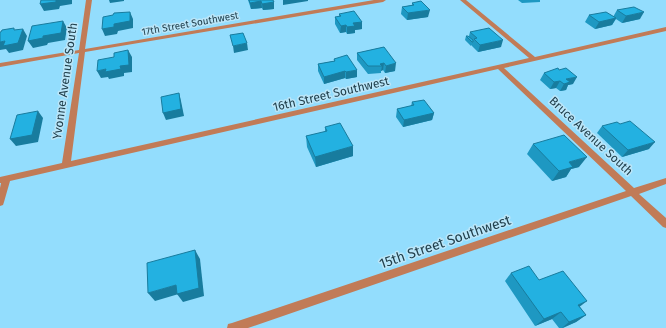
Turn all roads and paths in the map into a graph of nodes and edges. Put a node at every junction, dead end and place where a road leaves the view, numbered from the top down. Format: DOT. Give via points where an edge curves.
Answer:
graph roads {
  1 [pos="89,0"];
  2 [pos="383,0"];
  3 [pos="463,0"];
  4 [pos="666,29"];
  5 [pos="82,51"];
  6 [pos="533,58"];
  7 [pos="0,65"];
  8 [pos="499,67"];
  9 [pos="66,165"];
  10 [pos="4,179"];
  11 [pos="666,182"];
  12 [pos="632,192"];
  13 [pos="0,202"];
  14 [pos="666,224"];
  15 [pos="232,328"];
  1 -- 5 [label="street, Yvonne Avenue South"];
  2 -- 5 [label="street, 17th Street Southwest"];
  3 -- 6 [label="street"];
  4 -- 6 [label="street, 16th Street Southwest"];
  5 -- 7 [label="street, 17th Street Southwest"];
  5 -- 9 [label="street, Yvonne Avenue South"];
  6 -- 8 [label="street, 16th Street Southwest"];
  8 -- 9 [label="street, 16th Street Southwest"];
  8 -- 12 [label="street, Bruce Avenue South"];
  9 -- 10 [label="street, 16th Street Southwest"];
  10 -- 13 [label="street"];
  11 -- 12 [label="street, 15th Street Southwest"];
  12 -- 14 [label="street, Bruce Avenue South"];
  12 -- 15 [label="street, 15th Street Southwest"];
}
